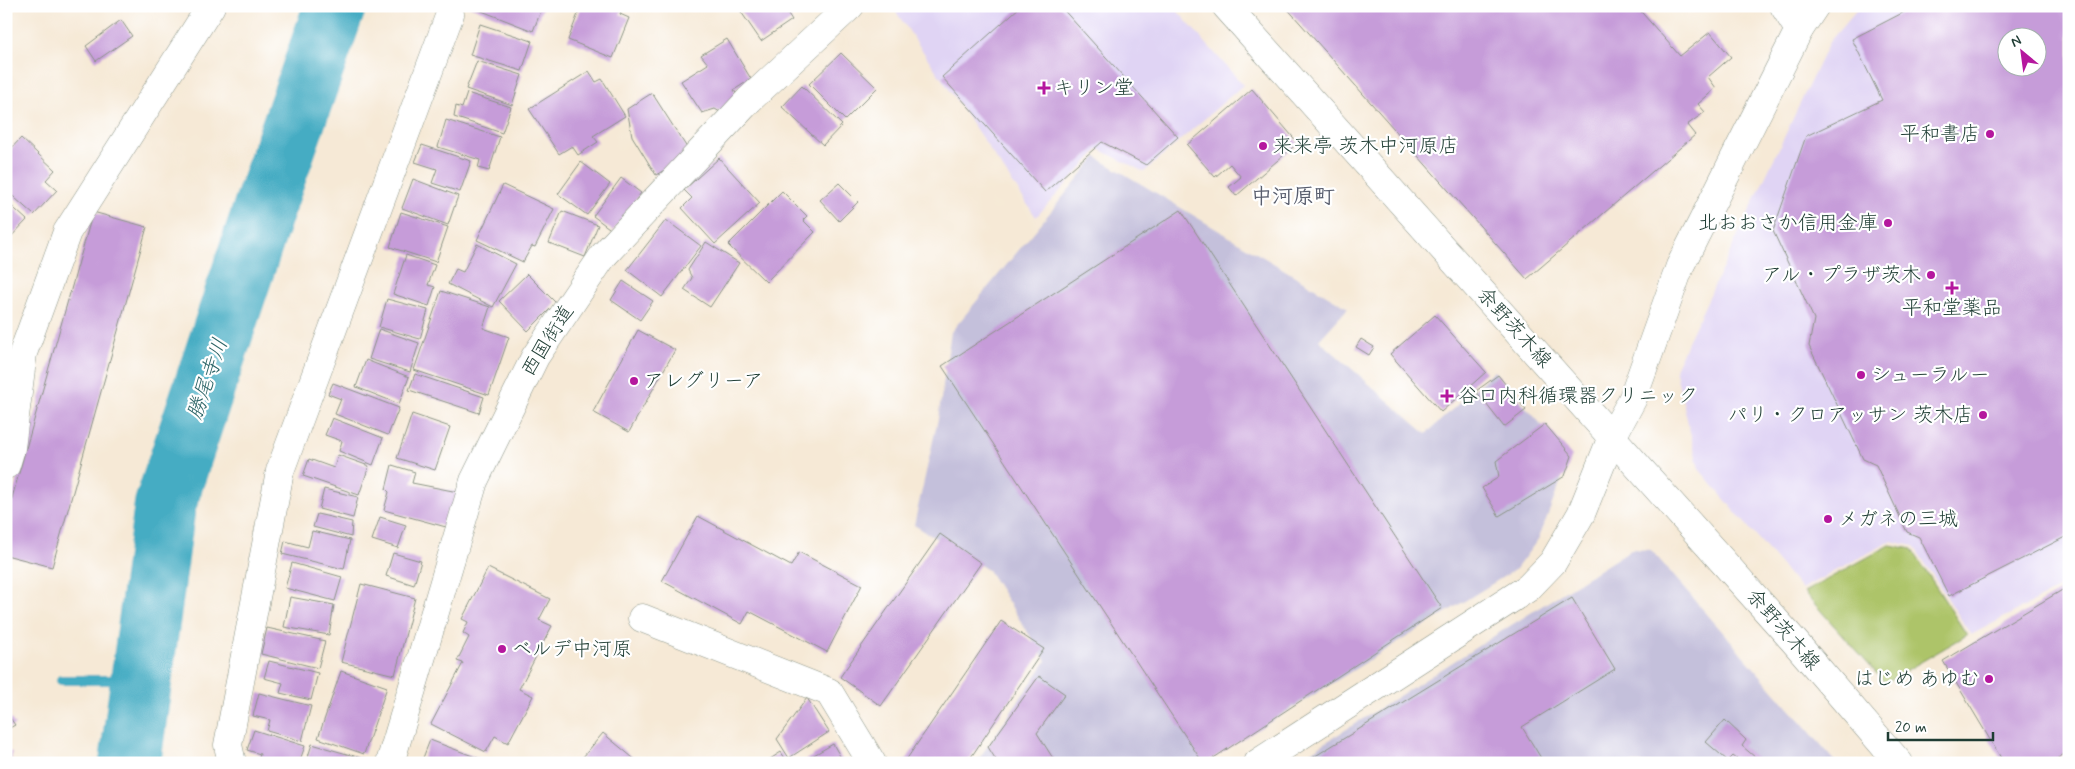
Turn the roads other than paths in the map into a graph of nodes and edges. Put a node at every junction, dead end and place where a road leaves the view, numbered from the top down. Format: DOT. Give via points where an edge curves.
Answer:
graph roads {
  1 [pos="211,6"];
  2 [pos="850,6"];
  3 [pos="1226,6"];
  4 [pos="1784,6"];
  5 [pos="1815,6"];
  6 [pos="450,14"];
  7 [pos="1799,30"];
  8 [pos="1612,437"];
  9 [pos="6,465"];
  10 [pos="642,618"];
  11 [pos="232,763"];
  12 [pos="390,763"];
  13 [pos="872,763"];
  14 [pos="1258,763"];
  15 [pos="1900,763"];
  1 -- 9 [label="street" via="67,232 23,352"];
  2 -- 12 [label="street, 西国街道" via="749,100 603,256 535,357 474,481"];
  3 -- 8 [label="street, 余野茨木線"];
  4 -- 7 [label="street"];
  5 -- 7 [label="street"];
  6 -- 11 [label="street" via="280,471 228,745"];
  7 -- 8 [label="street" via="1680,266 1633,398"];
  8 -- 14 [label="street" via="1581,514 1553,562 1528,588"];
  8 -- 15 [label="street, 余野茨木線"];
  10 -- 13 [label="street" via="829,692"];
}
